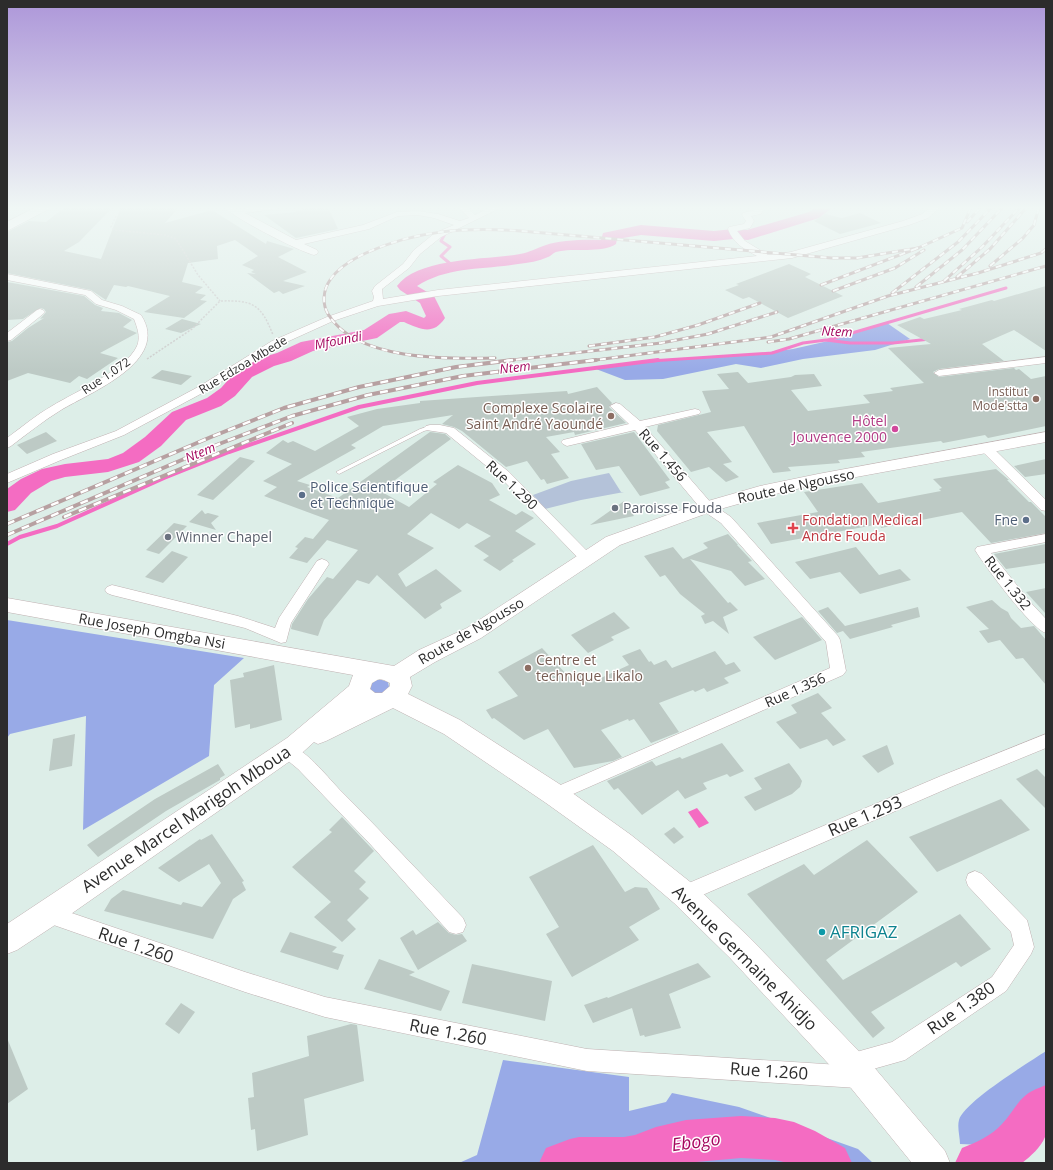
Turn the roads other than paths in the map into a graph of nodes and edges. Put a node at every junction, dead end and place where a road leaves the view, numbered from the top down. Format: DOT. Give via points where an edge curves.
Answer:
graph roads {
  1 [pos="409,262"];
  2 [pos="732,262"];
  3 [pos="7,277"];
  4 [pos="376,303"];
  5 [pos="40,312"];
  6 [pos="7,338"];
  7 [pos="1046,360"];
  8 [pos="939,373"];
  9 [pos="616,406"];
  10 [pos="696,412"];
  11 [pos="637,425"];
  12 [pos="430,428"];
  13 [pos="1046,437"];
  14 [pos="567,442"];
  15 [pos="7,444"];
  16 [pos="987,449"];
  17 [pos="339,472"];
  18 [pos="7,479"];
  19 [pos="707,507"];
  20 [pos="1046,507"];
  21 [pos="1046,538"];
  22 [pos="586,558"];
  23 [pos="322,564"];
  24 [pos="112,590"];
  25 [pos="7,605"];
  26 [pos="1046,628"];
  27 [pos="276,645"];
  28 [pos="381,686"];
  29 [pos="1046,741"];
  30 [pos="290,748"];
  31 [pos="555,795"];
  32 [pos="975,880"];
  33 [pos="684,894"];
  34 [pos="48,914"];
  35 [pos="456,925"];
  36 [pos="7,940"];
  37 [pos="856,1070"];
  38 [pos="933,1163"];
  1 -- 4 [label="street" via="378,288 380,296"];
  2 -- 4 [label="street, Rue Edzoa Mbede" via="438,292"];
  3 -- 15 [label="street, Rue 1.072" via="88,293 99,302 138,317 145,336 142,347 132,360 104,381 55,409"];
  4 -- 18 [label="street, Rue Edzoa Mbede" via="330,319 276,343 198,392 120,433 57,456"];
  5 -- 6 [label="street"];
  7 -- 8 [label="street"];
  9 -- 11 [label="street, Rue 1.456"];
  10 -- 11 [label="street"];
  11 -- 14 [label="street"];
  11 -- 19 [label="street, Rue 1.456"];
  12 -- 17 [label="lane"];
  12 -- 22 [label="street, Rue 1.290" via="450,430 505,475"];
  13 -- 16 [label="main road, Route de Ngousso"];
  16 -- 19 [label="main road, Route de Ngousso" via="818,479"];
  16 -- 20 [label="street"];
  19 -- 22 [label="main road, Route de Ngousso" via="613,541"];
  19 -- 31 [label="street, Rue 1.356" via="726,520 833,640 838,671"];
  21 -- 26 [label="street, Rue 1.332" via="982,550 1027,608"];
  22 -- 28 [label="main road, Route de Ngousso" via="474,633 427,656"];
  23 -- 27 [label="street" via="284,622"];
  24 -- 27 [label="street" via="264,628"];
  25 -- 27 [label="main road, Rue Joseph Omgba Nsi"];
  27 -- 28 [label="main road, Rue Joseph Omgba Nsi" via="297,658"];
  28 -- 30 [label="main road, Route de Ngousso"];
  28 -- 31 [label="main road, Avenue Germaine Ahidjo" via="452,727"];
  29 -- 33 [label="street, Rue 1.293"];
  30 -- 34 [label="main road, Avenue Marcel Marigoh Mboua"];
  30 -- 35 [label="street"];
  31 -- 33 [label="main road, Avenue Germaine Ahidjo" via="622,843"];
  32 -- 37 [label="street, Rue 1.380" via="1020,927 1024,947 999,984 897,1052"];
  33 -- 37 [label="main road, Avenue Germaine Ahidjo" via="740,948"];
  34 -- 36 [label="main road, Avenue Marcel Marigoh Mboua"];
  34 -- 37 [label="street, Rue 1.260" via="326,1007 580,1058"];
  37 -- 38 [label="main road, Avenue Germaine Ahidjo"];
}
